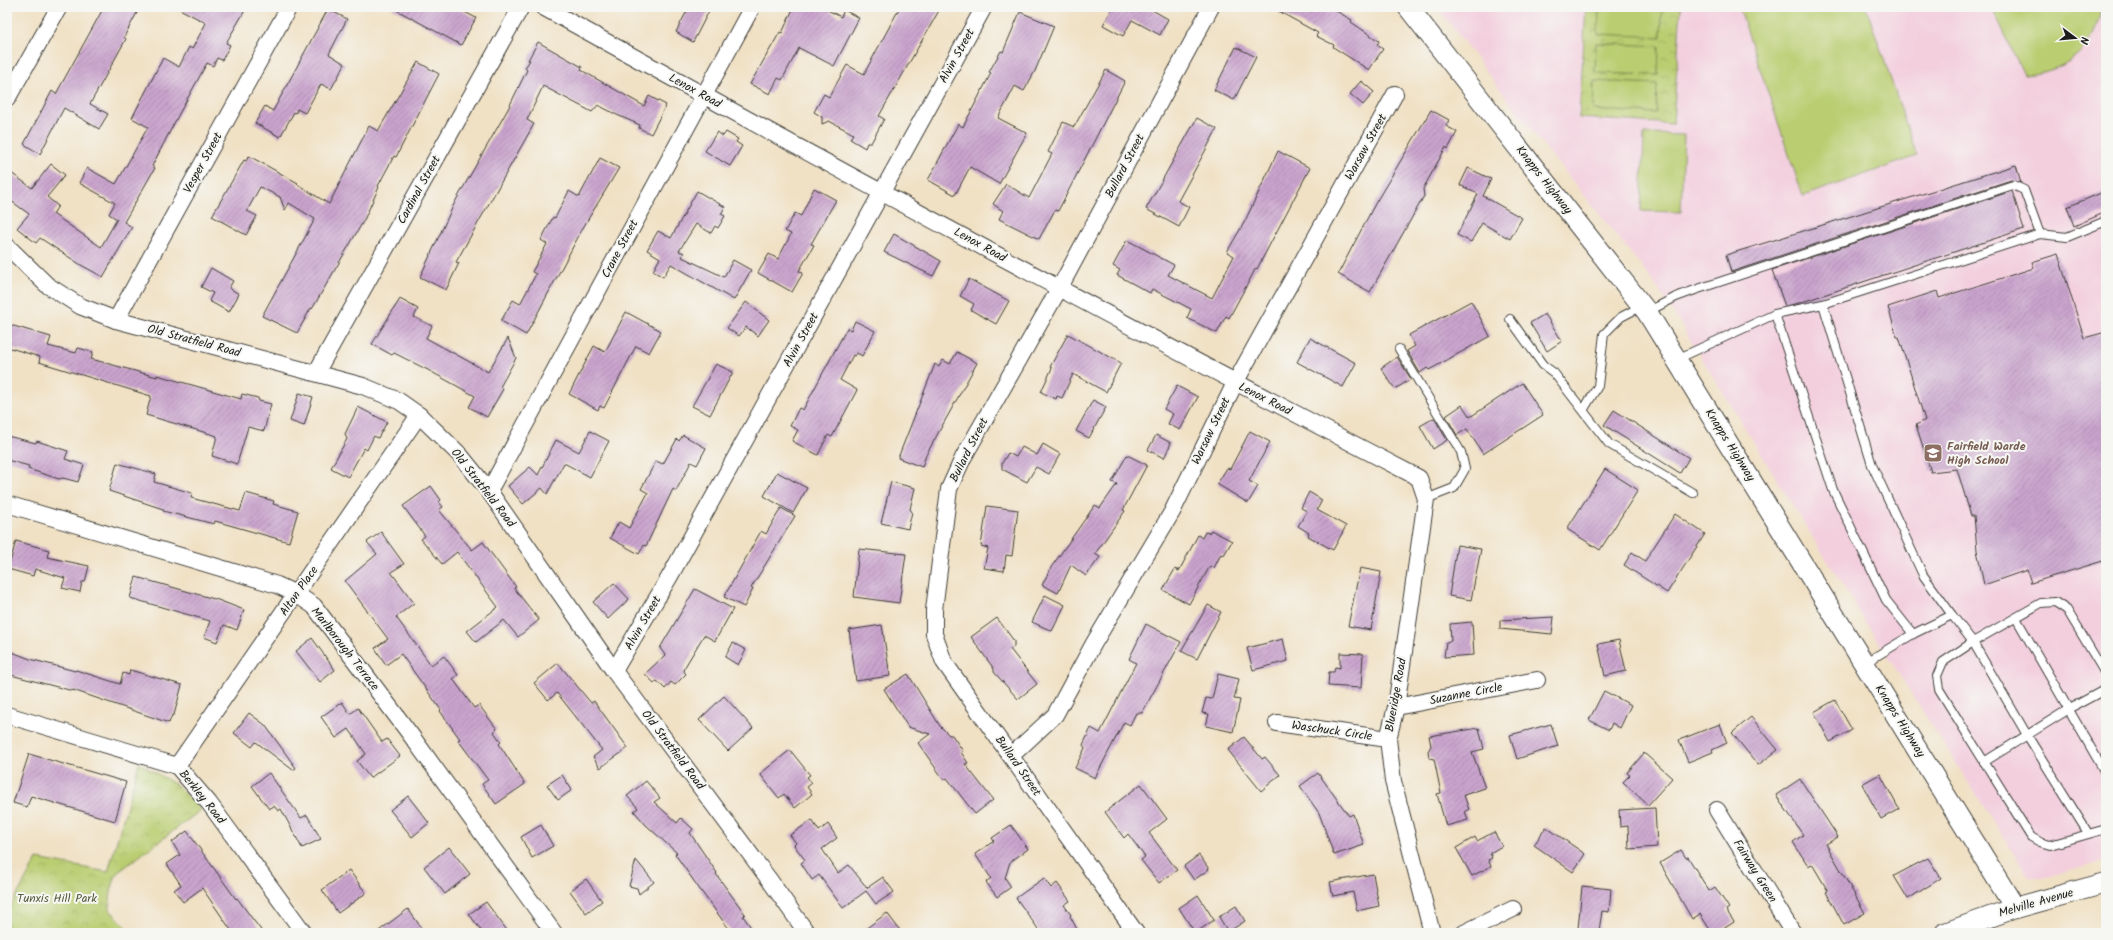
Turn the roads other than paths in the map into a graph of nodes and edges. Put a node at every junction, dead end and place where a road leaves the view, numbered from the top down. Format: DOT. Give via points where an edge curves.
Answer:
graph roads {
  1 [pos="59,7"];
  2 [pos="289,7"];
  3 [pos="521,7"];
  4 [pos="543,7"];
  5 [pos="752,7"];
  6 [pos="984,7"];
  7 [pos="1210,7"];
  8 [pos="1408,7"];
  9 [pos="1395,94"];
  10 [pos="704,96"];
  11 [pos="7,100"];
  12 [pos="883,192"];
  13 [pos="2106,221"];
  14 [pos="2040,234"];
  15 [pos="7,246"];
  16 [pos="1059,289"];
  17 [pos="1823,304"];
  18 [pos="1645,309"];
  19 [pos="1775,314"];
  20 [pos="1510,319"];
  21 [pos="116,320"];
  22 [pos="1399,349"];
  23 [pos="1677,359"];
  24 [pos="316,373"];
  25 [pos="1235,383"];
  26 [pos="1584,409"];
  27 [pos="419,415"];
  28 [pos="1419,478"];
  29 [pos="489,492"];
  30 [pos="1693,493"];
  31 [pos="1426,499"];
  32 [pos="7,504"];
  33 [pos="296,594"];
  34 [pos="1952,616"];
  35 [pos="2016,618"];
  36 [pos="1913,634"];
  37 [pos="1973,642"];
  38 [pos="1865,663"];
  39 [pos="614,670"];
  40 [pos="2106,675"];
  41 [pos="1537,680"];
  42 [pos="2106,689"];
  43 [pos="1396,707"];
  44 [pos="2069,709"];
  45 [pos="7,715"];
  46 [pos="1277,723"];
  47 [pos="2027,735"];
  48 [pos="1388,739"];
  49 [pos="1011,756"];
  50 [pos="1984,762"];
  51 [pos="177,766"];
  52 [pos="2106,774"];
  53 [pos="1718,810"];
  54 [pos="2106,829"];
  55 [pos="2088,833"];
  56 [pos="2106,883"];
  57 [pos="2015,908"];
  58 [pos="1514,910"];
  59 [pos="304,933"];
  60 [pos="554,933"];
  61 [pos="807,933"];
  62 [pos="1136,933"];
  63 [pos="1432,933"];
  64 [pos="1464,933"];
  65 [pos="1793,933"];
  66 [pos="1945,933"];
  1 -- 11 [label="street"];
  2 -- 21 [label="street, Vesper Street"];
  3 -- 24 [label="street, Cardinal Street"];
  4 -- 10 [label="street, Lenox Road"];
  5 -- 10 [label="street, Crane Street"];
  6 -- 12 [label="street, Alvin Street"];
  7 -- 16 [label="street, Bullard Street"];
  8 -- 18 [label="street, Knapps Highway"];
  9 -- 25 [label="street, Warsaw Street"];
  10 -- 12 [label="street, Lenox Road"];
  10 -- 29 [label="street, Crane Street"];
  12 -- 16 [label="street, Lenox Road"];
  12 -- 39 [label="street, Alvin Street" via="674,569"];
  13 -- 14 [label="lane" via="2067,237"];
  14 -- 17 [label="lane"];
  14 -- 18 [label="lane" via="2024,190 2012,185"];
  15 -- 21 [label="street, Old Stratfield Road" via="47,285 80,306"];
  16 -- 25 [label="street, Lenox Road"];
  16 -- 49 [label="street, Bullard Street" via="963,458 949,489 934,610 934,634 944,662"];
  17 -- 19 [label="lane"];
  17 -- 34 [label="lane" via="1872,465 1922,575"];
  18 -- 23 [label="street, Knapps Highway"];
  18 -- 26 [label="lane" via="1621,317 1604,334 1598,386"];
  19 -- 23 [label="lane"];
  19 -- 36 [label="lane" via="1833,490 1886,600"];
  20 -- 26 [label="lane" via="1543,365"];
  21 -- 24 [label="street, Old Stratfield Road"];
  22 -- 31 [label="lane" via="1461,452 1465,469 1454,488"];
  23 -- 38 [label="street, Knapps Highway"];
  24 -- 27 [label="street, Old Stratfield Road" via="363,386 399,401"];
  25 -- 28 [label="street, Lenox Road"];
  25 -- 49 [label="street, Warsaw Street" via="1172,512 1094,643 1055,715"];
  26 -- 30 [label="lane" via="1609,444"];
  27 -- 29 [label="street, Old Stratfield Road" via="460,455"];
  27 -- 33 [label="street, Alton Place"];
  28 -- 31 [label="street, Blueridge Road"];
  29 -- 39 [label="street, Old Stratfield Road"];
  31 -- 43 [label="street, Blueridge Road"];
  32 -- 33 [label="street, Marlborough Terrace" via="277,585"];
  33 -- 51 [label="street, Alton Place"];
  33 -- 60 [label="street, Marlborough Terrace" via="314,606"];
  34 -- 36 [label="lane"];
  34 -- 37 [label="lane"];
  35 -- 37 [label="lane"];
  35 -- 40 [label="lane" via="2041,603 2055,602 2067,610"];
  35 -- 44 [label="lane"];
  36 -- 38 [label="lane"];
  37 -- 47 [label="lane"];
  37 -- 50 [label="lane" via="1943,662 1936,676 1939,689"];
  38 -- 57 [label="street, Knapps Highway"];
  39 -- 61 [label="street, Old Stratfield Road"];
  41 -- 43 [label="street, Suzanne Circle"];
  42 -- 44 [label="lane"];
  43 -- 48 [label="street, Blueridge Road"];
  44 -- 47 [label="lane"];
  44 -- 52 [label="lane"];
  45 -- 51 [label="street, Berkley Road"];
  46 -- 48 [label="street, Waschuck Circle"];
  47 -- 50 [label="lane"];
  47 -- 55 [label="lane"];
  48 -- 63 [label="street, Blueridge Road" via="1393,781"];
  49 -- 62 [label="street, Bullard Street"];
  50 -- 55 [label="lane" via="2031,837 2050,845"];
  51 -- 59 [label="street, Berkley Road" via="209,804"];
  53 -- 65 [label="street, Fairway Green"];
  54 -- 55 [label="lane"];
  56 -- 57 [label="street, Melville Avenue"];
  57 -- 66 [label="street, Melville Avenue"];
  58 -- 64 [label="street"];
}
